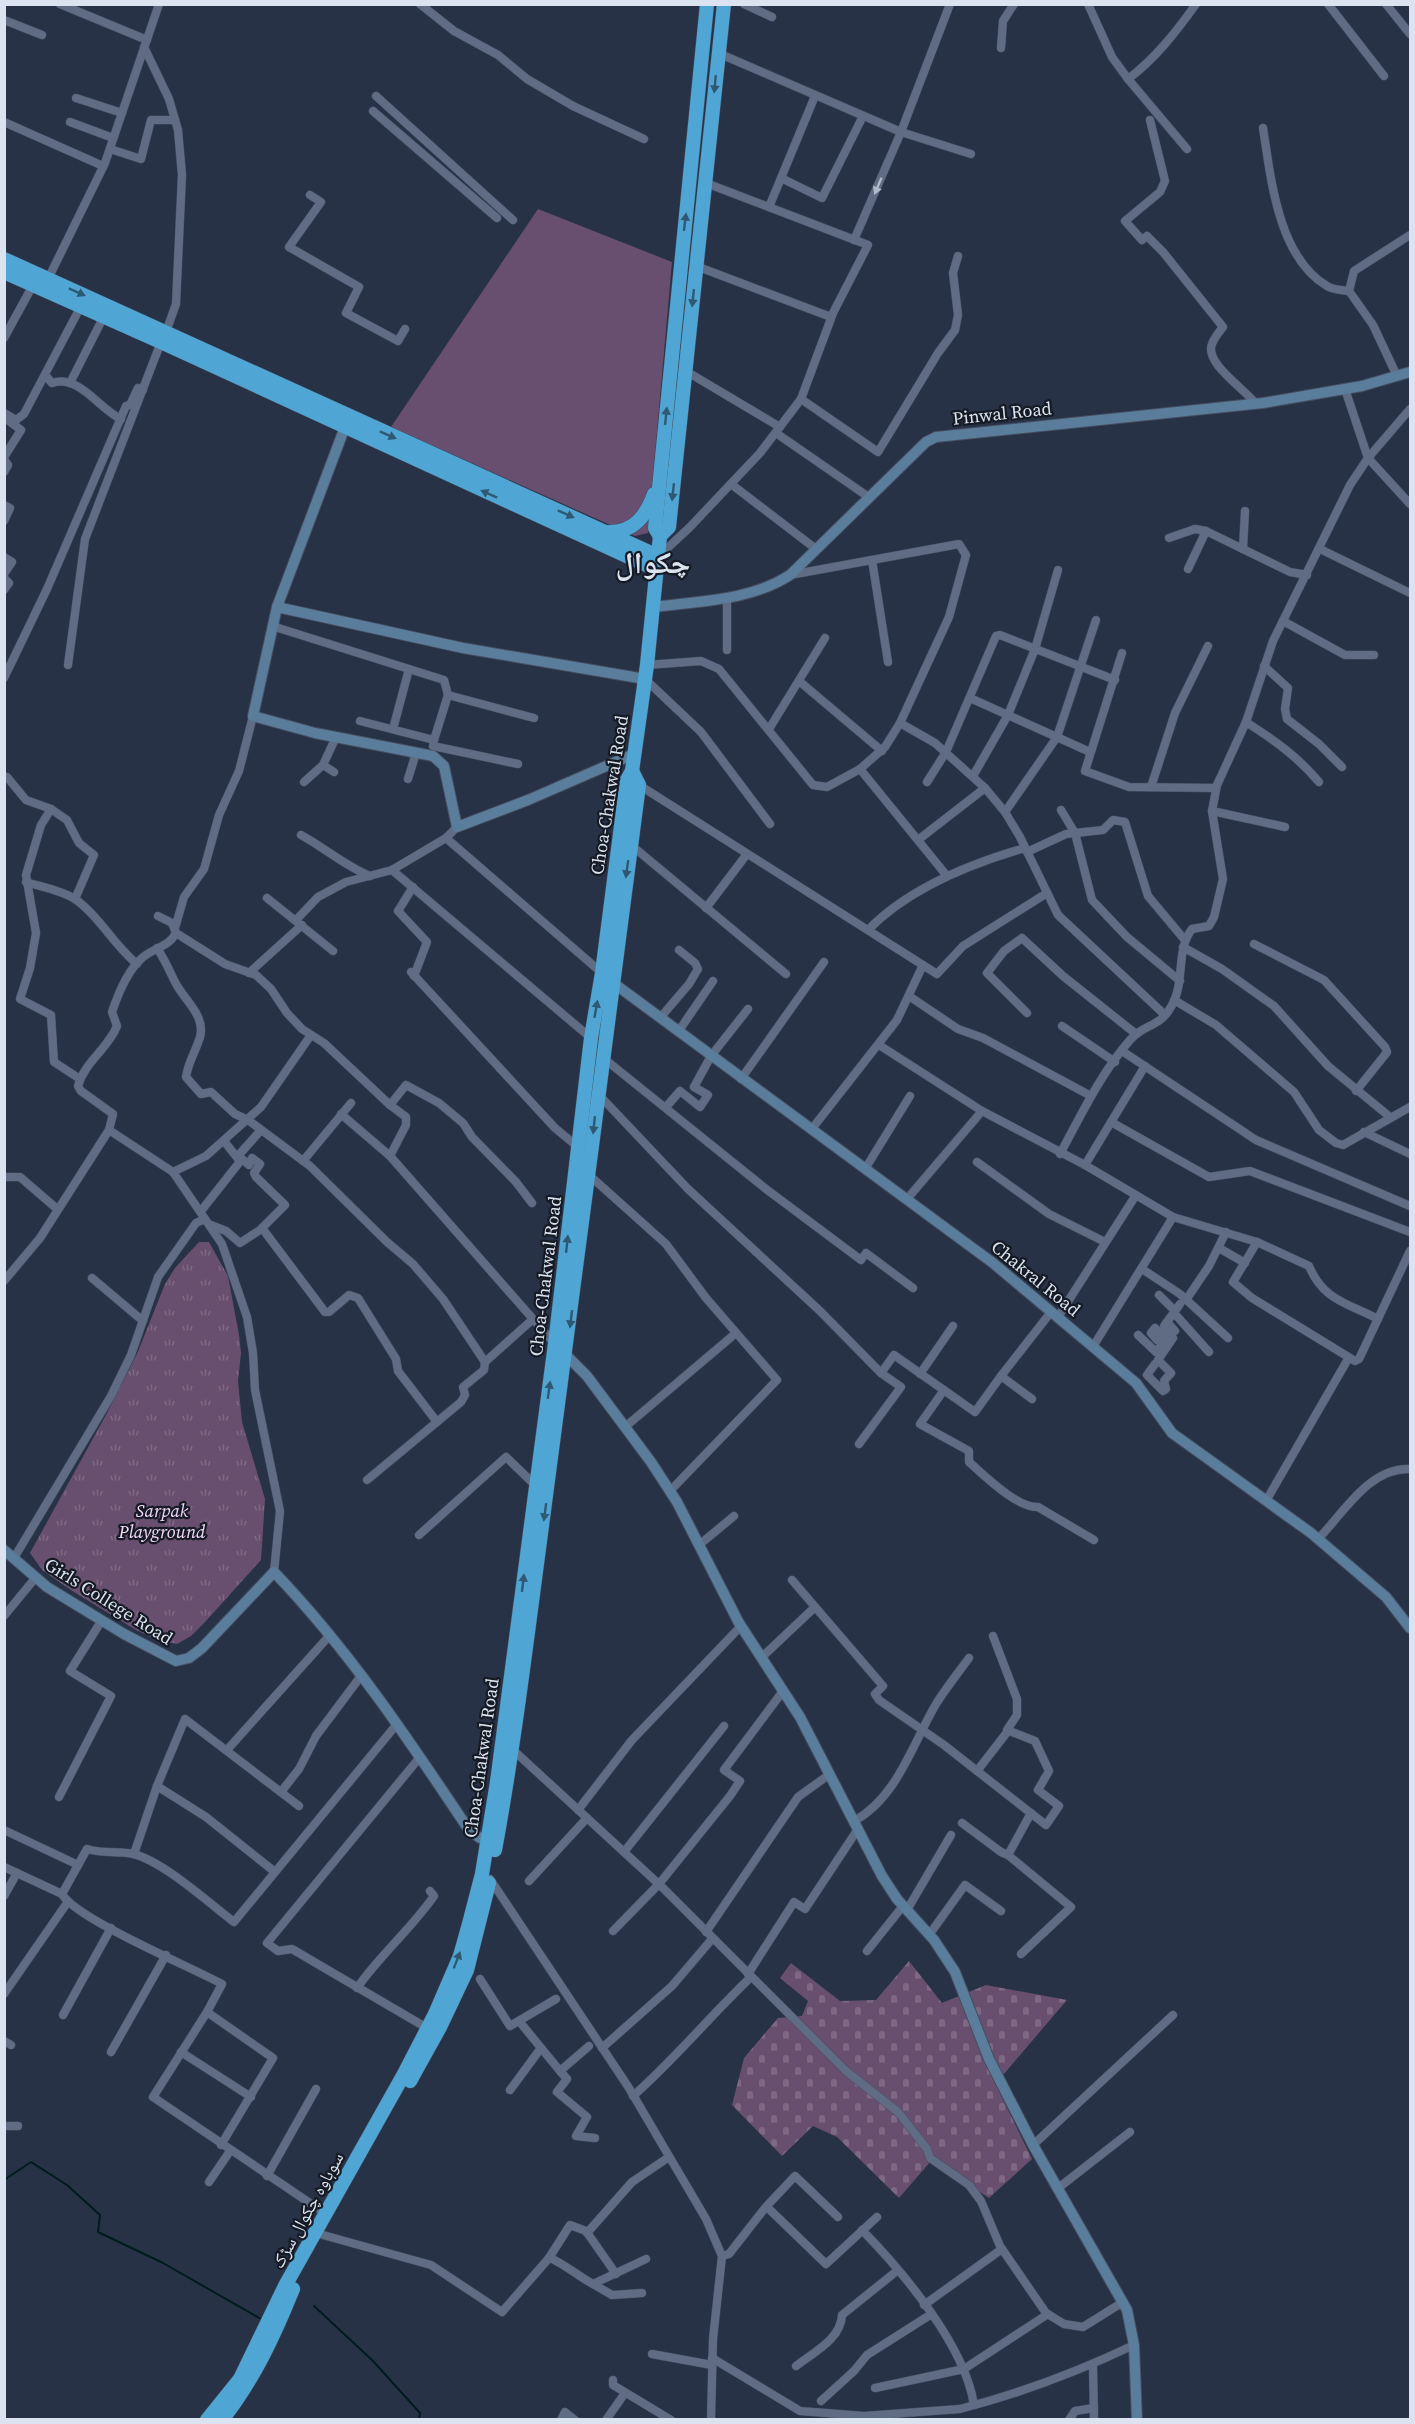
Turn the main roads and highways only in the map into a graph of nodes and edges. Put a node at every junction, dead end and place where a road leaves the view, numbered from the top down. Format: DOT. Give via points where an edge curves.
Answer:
graph roads {
  1 [pos="707,4"];
  2 [pos="724,4"];
  3 [pos="4,259"];
  4 [pos="27,269"];
  5 [pos="7,275"];
  6 [pos="164,337"];
  7 [pos="349,423"];
  8 [pos="661,468"];
  9 [pos="606,532"];
  10 [pos="660,536"];
  11 [pos="658,563"];
  12 [pos="632,771"];
  13 [pos="607,978"];
  14 [pos="492,1841"];
  15 [pos="435,2014"];
  16 [pos="207,2420"];
  17 [pos="222,2420"];
  8 -- 1 [label="highway, one-way"];
  2 -- 10 [label="highway, one-way" via="669,527"];
  3 -- 4 [label="highway"];
  4 -- 5 [label="highway"];
  4 -- 6 [label="highway, one-way"];
  5 -- 6 [label="highway"];
  6 -- 7 [label="highway"];
  7 -- 9 [label="highway, one-way"];
  11 -- 7 [label="highway, one-way"];
  8 -- 9 [label="highway" via="641,519 628,529"];
  8 -- 10 [label="highway" via="656,528"];
  9 -- 11 [label="highway"];
  10 -- 11 [label="highway, Choa-Chakwal Road"];
  11 -- 12 [label="highway, Choa-Chakwal Road"];
  12 -- 13 [label="highway, Choa-Chakwal Road" via="627,780"];
  12 -- 13 [label="highway, one-way" via="639,785"];
  13 -- 14 [label="highway, one-way" via="598,1094 566,1355 512,1749"];
  14 -- 13 [label="highway, Choa-Chakwal Road, one-way" via="591,1038"];
  15 -- 14 [label="highway, Choa-Chakwal Road, one-way" via="463,1945"];
  14 -- 17 [label="highway" via="490,1878 476,1940 454,1999 294,2288 262,2361"];
  15 -- 16 [label="highway, سوہاوہ چکوال سڑک" via="285,2286 240,2379"];
}
